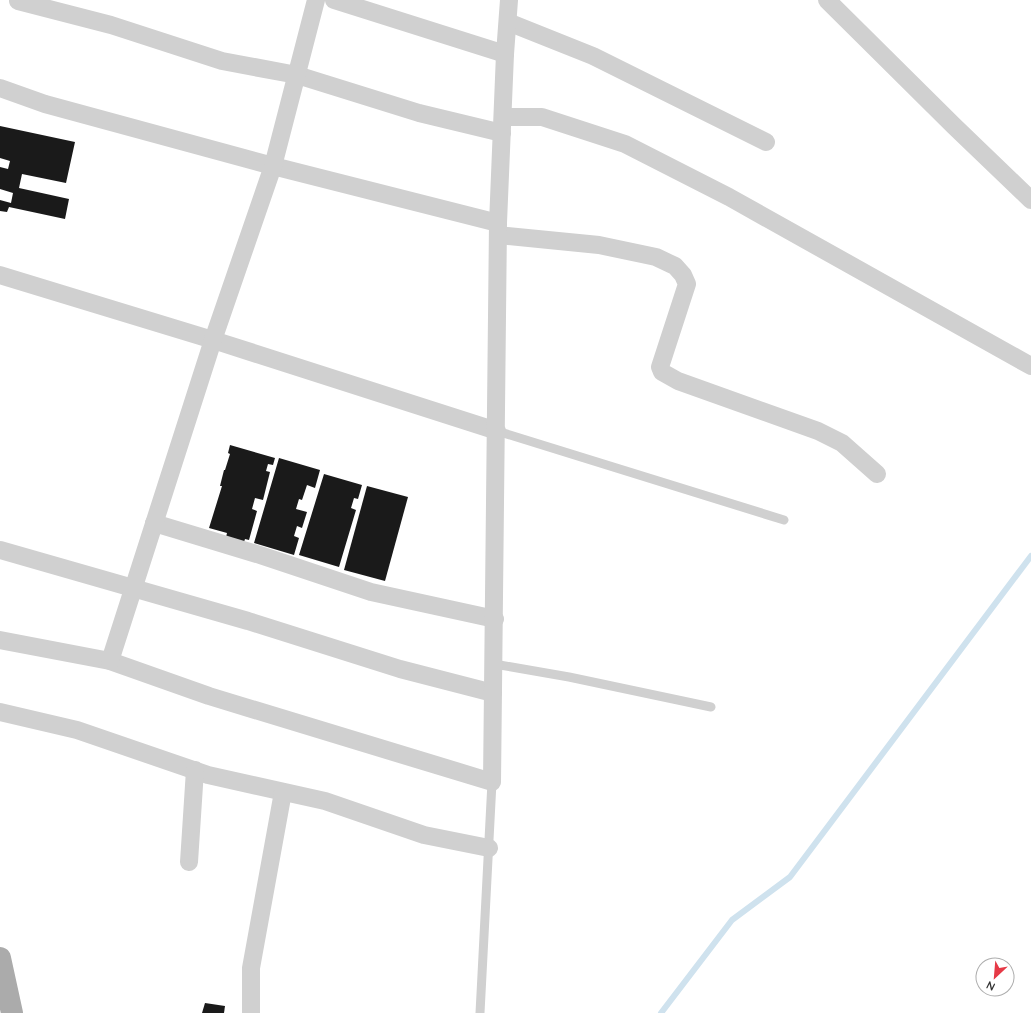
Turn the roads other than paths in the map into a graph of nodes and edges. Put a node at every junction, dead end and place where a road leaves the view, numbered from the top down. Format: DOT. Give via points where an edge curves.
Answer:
graph roads {
  1 [pos="316,0"];
  2 [pos="334,0"];
  3 [pos="509,0"];
  4 [pos="827,0"];
  5 [pos="18,1"];
  6 [pos="508,22"];
  7 [pos="505,54"];
  8 [pos="297,75"];
  9 [pos="0,88"];
  10 [pos="502,125"];
  11 [pos="766,142"];
  12 [pos="273,166"];
  13 [pos="1031,200"];
  14 [pos="498,229"];
  15 [pos="0,275"];
  16 [pos="213,340"];
  17 [pos="1031,366"];
  18 [pos="497,431"];
  19 [pos="877,474"];
  20 [pos="784,520"];
  21 [pos="154,523"];
  22 [pos="0,550"];
  23 [pos="134,588"];
  24 [pos="495,619"];
  25 [pos="0,640"];
  26 [pos="110,661"];
  27 [pos="494,664"];
  28 [pos="493,693"];
  29 [pos="711,707"];
  30 [pos="0,712"];
  31 [pos="195,770"];
  32 [pos="492,782"];
  33 [pos="283,792"];
  34 [pos="489,848"];
  35 [pos="189,862"];
  36 [pos="0,958"];
  37 [pos="251,1012"];
  38 [pos="12,1013"];
  39 [pos="480,1013"];
  1 -- 8 [label="street"];
  2 -- 7 [label="street"];
  3 -- 6 [label="street"];
  4 -- 13 [label="street"];
  5 -- 8 [label="street" via="111,25 222,61"];
  6 -- 7 [label="street"];
  6 -- 11 [label="street" via="593,56"];
  7 -- 10 [label="street"];
  8 -- 10 [label="street" via="419,113"];
  8 -- 12 [label="street"];
  9 -- 12 [label="street" via="45,104"];
  10 -- 14 [label="street"];
  10 -- 17 [label="street" via="542,117 625,144 729,197"];
  12 -- 14 [label="street"];
  12 -- 16 [label="street"];
  14 -- 18 [label="street"];
  14 -- 19 [label="street" via="599,245 656,257 675,266 687,284 660,366 662,372 678,381 818,431 842,443"];
  15 -- 16 [label="street"];
  16 -- 18 [label="street"];
  16 -- 21 [label="street"];
  18 -- 20 [label="lane"];
  18 -- 24 [label="street"];
  21 -- 23 [label="street"];
  21 -- 24 [label="street" via="371,592"];
  22 -- 23 [label="street"];
  23 -- 26 [label="street"];
  23 -- 28 [label="street" via="400,669"];
  24 -- 27 [label="street"];
  25 -- 26 [label="street"];
  26 -- 32 [label="street" via="209,696"];
  27 -- 28 [label="street"];
  27 -- 29 [label="lane"];
  28 -- 32 [label="street"];
  30 -- 31 [label="street" via="78,730"];
  31 -- 33 [label="street"];
  31 -- 35 [label="street"];
  32 -- 34 [label="lane"];
  33 -- 34 [label="street" via="325,801 424,835"];
  33 -- 37 [label="street" via="251,968"];
  34 -- 39 [label="lane"];
  36 -- 38 [label="main road"];
}
